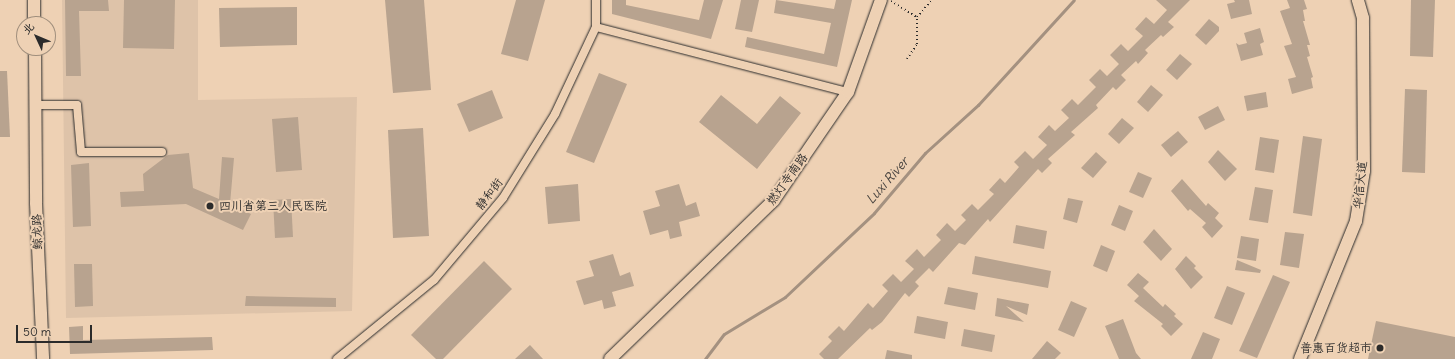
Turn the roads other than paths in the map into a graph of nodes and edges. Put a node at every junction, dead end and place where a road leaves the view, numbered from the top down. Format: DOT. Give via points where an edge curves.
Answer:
graph roads {
  1 [pos="34,0"];
  2 [pos="596,0"];
  3 [pos="881,0"];
  4 [pos="1358,0"];
  5 [pos="34,16"];
  6 [pos="596,27"];
  7 [pos="35,56"];
  8 [pos="848,92"];
  9 [pos="35,105"];
  10 [pos="162,152"];
  11 [pos="42,359"];
  12 [pos="337,359"];
  13 [pos="610,359"];
  14 [pos="1300,359"];
  1 -- 5 [label="street"];
  2 -- 6 [label="street, 静和街"];
  3 -- 8 [label="street, 燃灯寺南路"];
  4 -- 14 [label="street, 华信大道" via="1363,18 1364,171 1356,221"];
  6 -- 8 [label="street"];
  6 -- 12 [label="street, 静和街" via="555,114 503,198 434,280"];
  7 -- 9 [label="street, 鲸龙路"];
  8 -- 13 [label="street, 燃灯寺南路" via="774,200"];
  9 -- 10 [label="street" via="77,105 81,152"];
  9 -- 11 [label="street, 鲸龙路"];
}
